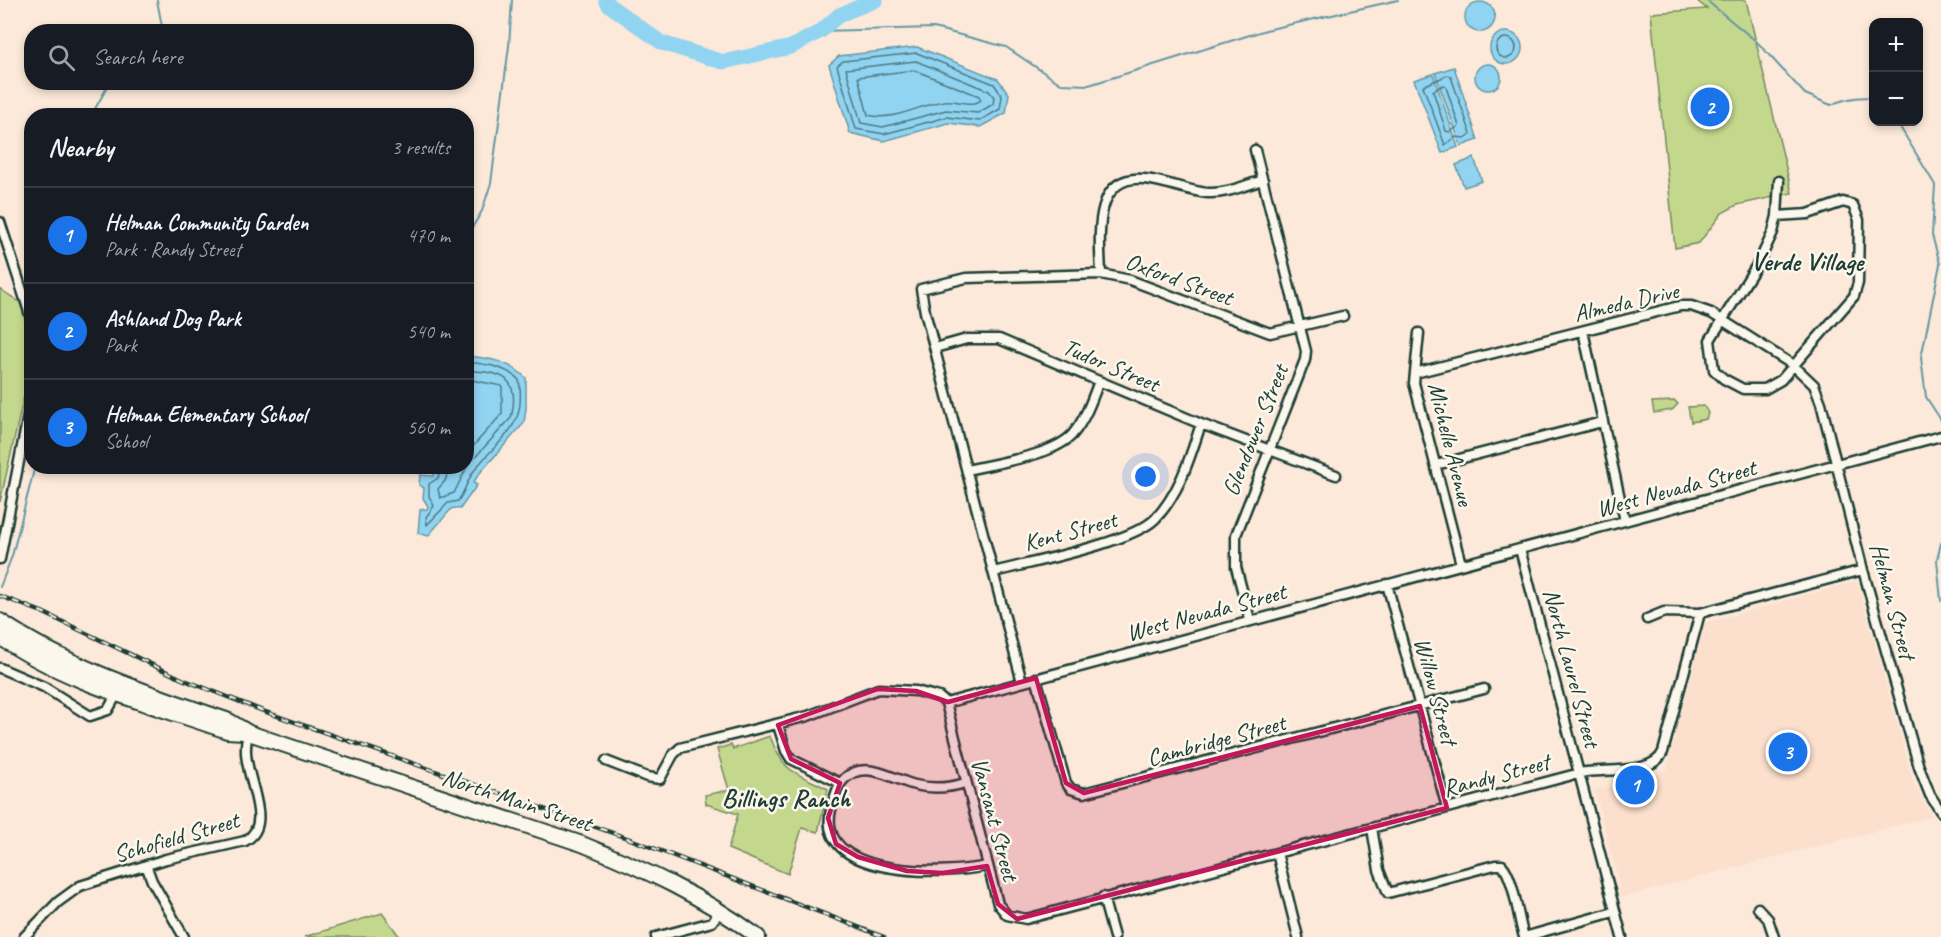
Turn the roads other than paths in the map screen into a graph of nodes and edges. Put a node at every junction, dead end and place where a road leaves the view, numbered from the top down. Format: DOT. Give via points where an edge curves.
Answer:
graph roads {
  1 [pos="1254,150"];
  2 [pos="1263,180"];
  3 [pos="1779,181"];
  4 [pos="1778,216"];
  5 [pos="0,222"];
  6 [pos="1101,274"];
  7 [pos="24,296"];
  8 [pos="1343,316"];
  9 [pos="1722,319"];
  10 [pos="1300,328"];
  11 [pos="1582,331"];
  12 [pos="1419,333"];
  13 [pos="934,348"];
  14 [pos="1793,365"];
  15 [pos="1415,373"];
  16 [pos="1099,381"];
  17 [pos="1602,422"];
  18 [pos="1201,424"];
  19 [pos="24,436"];
  20 [pos="1939,437"];
  21 [pos="1269,450"];
  22 [pos="1436,465"];
  23 [pos="1837,465"];
  24 [pos="967,470"];
  25 [pos="1336,475"];
  26 [pos="1625,521"];
  27 [pos="1520,549"];
  28 [pos="0,559"];
  29 [pos="1461,564"];
  30 [pos="1863,570"];
  31 [pos="993,572"];
  32 [pos="1387,584"];
  33 [pos="1700,613"];
  34 [pos="1647,619"];
  35 [pos="1250,620"];
  36 [pos="0,621"];
  37 [pos="0,637"];
  38 [pos="0,668"];
  39 [pos="1036,678"];
  40 [pos="1022,682"];
  41 [pos="119,688"];
  42 [pos="1484,689"];
  43 [pos="946,703"];
  44 [pos="1420,706"];
  45 [pos="778,725"];
  46 [pos="249,733"];
  47 [pos="606,761"];
  48 [pos="1580,773"];
  49 [pos="840,783"];
  50 [pos="965,783"];
  51 [pos="1447,808"];
  52 [pos="1941,812"];
  53 [pos="1372,828"];
  54 [pos="1277,853"];
  55 [pos="146,865"];
  56 [pos="987,866"];
  57 [pos="1103,897"];
  58 [pos="1758,908"];
  59 [pos="720,911"];
  60 [pos="1614,912"];
  61 [pos="1033,918"];
  62 [pos="24,937"];
  63 [pos="184,937"];
  64 [pos="656,937"];
  65 [pos="758,937"];
  66 [pos="1114,937"];
  67 [pos="1299,937"];
  68 [pos="1524,937"];
  69 [pos="1622,937"];
  70 [pos="1774,937"];
  1 -- 2 [label="street, Glendower Street"];
  2 -- 6 [label="street" via="1209,193 1145,179 1124,183 1108,197 1101,212"];
  2 -- 10 [label="street, Glendower Street"];
  3 -- 4 [label="street"];
  4 -- 9 [label="street" via="1760,260"];
  4 -- 14 [label="street" via="1808,214 1843,202 1855,208 1859,220 1858,283 1854,296"];
  5 -- 7 [label="street"];
  6 -- 10 [label="street, Oxford Street" via="1149,286 1270,333"];
  6 -- 13 [label="street, Oxford Street" via="966,278 921,289"];
  8 -- 10 [label="street, Oxford Street"];
  9 -- 11 [label="street, Almeda Drive" via="1700,308 1680,306"];
  9 -- 14 [label="street, Almeda Drive"];
  9 -- 14 [label="street" via="1710,340 1711,356 1717,374 1730,383 1748,390 1765,389 1781,380"];
  10 -- 21 [label="street, Glendower Street" via="1305,360"];
  11 -- 15 [label="street, Almeda Drive"];
  11 -- 17 [label="street"];
  12 -- 15 [label="street, Michelle Avenue"];
  13 -- 16 [label="street, Tudor Street" via="967,339 999,339"];
  13 -- 24 [label="street"];
  14 -- 23 [label="street, Almeda Drive" via="1817,390"];
  15 -- 22 [label="street, Michelle Avenue" via="1414,383"];
  16 -- 18 [label="street, Tudor Street"];
  16 -- 24 [label="street" via="1087,411 1068,438 1042,451"];
  17 -- 22 [label="street"];
  17 -- 26 [label="street"];
  18 -- 21 [label="street, Tudor Street"];
  18 -- 31 [label="street, Kent Street" via="1178,486 1146,527 1124,537"];
  19 -- 28 [label="street"];
  20 -- 23 [label="street, West Nevada Street"];
  21 -- 25 [label="street, Tudor Street"];
  21 -- 35 [label="street, Glendower Street" via="1236,535 1236,567"];
  22 -- 29 [label="street, Michelle Avenue"];
  23 -- 26 [label="street, West Nevada Street"];
  23 -- 30 [label="street, Helman Street"];
  24 -- 31 [label="street"];
  26 -- 27 [label="street, West Nevada Street"];
  27 -- 29 [label="street, West Nevada Street"];
  27 -- 48 [label="street, North Laurel Street"];
  29 -- 32 [label="street, West Nevada Street"];
  30 -- 33 [label="street"];
  30 -- 52 [label="street, Helman Street" via="1919,767"];
  31 -- 40 [label="street"];
  32 -- 35 [label="street, West Nevada Street"];
  32 -- 44 [label="street, Willow Street"];
  33 -- 34 [label="street" via="1664,612"];
  33 -- 48 [label="street, Randy Street" via="1658,761 1632,769"];
  35 -- 39 [label="street, West Nevada Street"];
  36 -- 41 [label="main road"];
  37 -- 41 [label="main road" via="57,669"];
  38 -- 41 [label="street" via="44,687 90,716 108,710"];
  39 -- 40 [label="street, West Nevada Street"];
  39 -- 44 [label="street, Cambridge Street" via="1066,783 1084,793"];
  40 -- 43 [label="street, West Nevada Street"];
  41 -- 46 [label="main road, North Main Street" via="229,721"];
  42 -- 44 [label="street, Cambridge Street"];
  43 -- 45 [label="street" via="916,691 878,689"];
  43 -- 50 [label="street, Vansant Street"];
  44 -- 51 [label="street, Willow Street"];
  45 -- 47 [label="street" via="680,748 660,778"];
  45 -- 49 [label="street" via="791,759"];
  46 -- 55 [label="street, Schofield Street" via="244,746 259,815 257,832 245,841"];
  46 -- 59 [label="main road, North Main Street" via="582,844 631,864"];
  48 -- 51 [label="street, Randy Street"];
  48 -- 60 [label="street, North Laurel Street"];
  49 -- 50 [label="street" via="866,769 916,785 944,787"];
  49 -- 56 [label="street" via="828,825 832,838 843,850 907,871 943,873"];
  50 -- 56 [label="street, Vansant Street"];
  51 -- 53 [label="street, Randy Street"];
  53 -- 54 [label="street, Randy Street"];
  53 -- 68 [label="street" via="1379,870 1388,893 1502,866 1513,888"];
  54 -- 57 [label="street, Randy Street"];
  54 -- 67 [label="street"];
  55 -- 62 [label="street, Schofield Street" via="80,886"];
  55 -- 63 [label="street"];
  56 -- 61 [label="street, Vansant Street" via="1002,910 1017,919"];
  57 -- 61 [label="street, Randy Street"];
  57 -- 66 [label="street"];
  58 -- 70 [label="street" via="1768,919"];
  59 -- 64 [label="street" via="712,922"];
  59 -- 65 [label="main road, North Main Street"];
  60 -- 68 [label="street"];
  60 -- 69 [label="street, North Laurel Street"];
}
